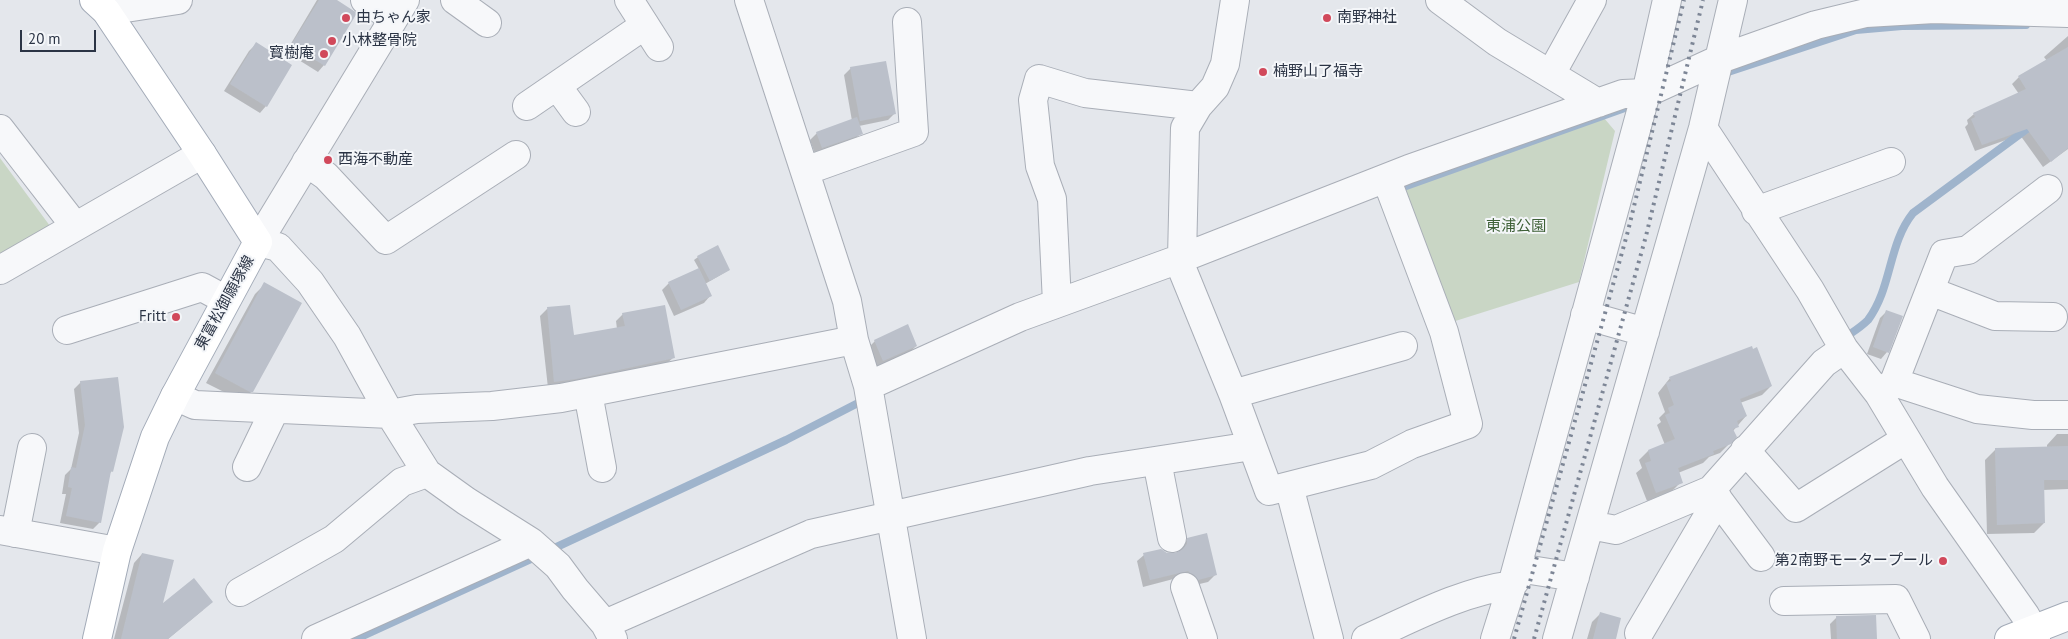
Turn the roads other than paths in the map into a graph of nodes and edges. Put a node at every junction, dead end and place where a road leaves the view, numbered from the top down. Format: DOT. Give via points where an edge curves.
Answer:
graph roads {
  1 [pos="178,0"];
  2 [pos="365,0"];
  3 [pos="455,0"];
  4 [pos="629,0"];
  5 [pos="749,0"];
  6 [pos="1235,0"];
  7 [pos="1440,0"];
  8 [pos="1592,0"];
  9 [pos="1667,0"];
  10 [pos="1733,0"];
  11 [pos="1935,4"];
  12 [pos="100,6"];
  13 [pos="399,9"];
  14 [pos="2068,13"];
  15 [pos="908,22"];
  16 [pos="487,23"];
  17 [pos="1720,59"];
  18 [pos="1551,74"];
  19 [pos="557,86"];
  20 [pos="1646,92"];
  21 [pos="1598,102"];
  22 [pos="527,106"];
  23 [pos="1198,106"];
  24 [pos="576,112"];
  25 [pos="1703,128"];
  26 [pos="0,129"];
  27 [pos="202,154"];
  28 [pos="516,155"];
  29 [pos="306,162"];
  30 [pos="1892,162"];
  31 [pos="805,170"];
  32 [pos="1386,178"];
  33 [pos="2048,188"];
  34 [pos="1756,211"];
  35 [pos="75,226"];
  36 [pos="258,242"];
  37 [pos="1180,259"];
  38 [pos="0,270"];
  39 [pos="1930,291"];
  40 [pos="226,300"];
  41 [pos="1057,303"];
  42 [pos="1585,316"];
  43 [pos="2052,317"];
  44 [pos="68,330"];
  45 [pos="1645,332"];
  46 [pos="854,340"];
  47 [pos="1403,346"];
  48 [pos="1844,349"];
  49 [pos="868,386"];
  50 [pos="1886,388"];
  51 [pos="588,393"];
  52 [pos="1233,394"];
  53 [pos="175,396"];
  54 [pos="275,409"];
  55 [pos="390,414"];
  56 [pos="2068,416"];
  57 [pos="1906,439"];
  58 [pos="1252,446"];
  59 [pos="32,448"];
  60 [pos="1745,450"];
  61 [pos="1156,461"];
  62 [pos="247,467"];
  63 [pos="602,468"];
  64 [pos="427,473"];
  65 [pos="1289,486"];
  66 [pos="1715,494"];
  67 [pos="891,516"];
  68 [pos="1590,525"];
  69 [pos="7,532"];
  70 [pos="1172,538"];
  71 [pos="532,542"];
  72 [pos="118,551"];
  73 [pos="1761,557"];
  74 [pos="1575,577"];
  75 [pos="246,581"];
  76 [pos="1512,585"];
  77 [pos="1185,587"];
  78 [pos="1784,600"];
  79 [pos="2068,616"];
  80 [pos="609,631"];
  81 [pos="1639,633"];
  82 [pos="2026,636"];
  83 [pos="97,639"];
  84 [pos="316,639"];
  85 [pos="912,639"];
  86 [pos="1203,639"];
  87 [pos="1329,639"];
  88 [pos="1366,639"];
  89 [pos="1495,639"];
  90 [pos="1558,639"];
  91 [pos="1916,639"];
  1 -- 12 [label="street"];
  2 -- 13 [label="street"];
  3 -- 16 [label="street"];
  4 -- 19 [label="street" via="652,36"];
  5 -- 31 [label="street"];
  6 -- 23 [label="street" via="1226,64 1215,87"];
  7 -- 18 [label="street" via="1497,42"];
  8 -- 18 [label="street"];
  9 -- 20 [label="street"];
  10 -- 17 [label="street"];
  11 -- 14 [label="street"];
  11 -- 17 [label="street" via="1866,12 1816,25"];
  12 -- 27 [label="main road, 東富松御願塚線"];
  13 -- 29 [label="street"];
  15 -- 31 [label="street" via="914,132"];
  17 -- 20 [label="street"];
  17 -- 25 [label="street"];
  18 -- 21 [label="street"];
  19 -- 22 [label="street"];
  19 -- 24 [label="street"];
  20 -- 21 [label="street" via="1623,94"];
  20 -- 42 [label="street"];
  21 -- 32 [label="street"];
  23 -- 37 [label="street" via="1185,128"];
  23 -- 41 [label="street" via="1085,92 1039,79 1033,100 1040,166 1052,199"];
  25 -- 34 [label="street"];
  25 -- 45 [label="street"];
  26 -- 35 [label="street"];
  27 -- 35 [label="street"];
  27 -- 36 [label="main road, 東富松御願塚線"];
  28 -- 29 [label="street" via="386,240 326,176"];
  29 -- 36 [label="street"];
  30 -- 34 [label="street"];
  31 -- 46 [label="street" via="847,301"];
  32 -- 37 [label="street"];
  32 -- 65 [label="street" via="1444,332 1468,424 1412,444 1371,465"];
  33 -- 39 [label="street" via="1968,250 1944,254"];
  34 -- 48 [label="street" via="1810,290"];
  35 -- 38 [label="street"];
  36 -- 40 [label="main road, 東富松御願塚線"];
  36 -- 55 [label="street" via="278,247 310,282 347,336"];
  37 -- 41 [label="street"];
  37 -- 52 [label="street"];
  39 -- 43 [label="street" via="1995,316"];
  39 -- 50 [label="street"];
  40 -- 44 [label="street" via="202,287"];
  40 -- 53 [label="main road, 東富松御願塚線"];
  41 -- 49 [label="street" via="1020,316"];
  42 -- 45 [label="street"];
  42 -- 76 [label="street"];
  45 -- 68 [label="street"];
  46 -- 49 [label="street"];
  46 -- 51 [label="street"];
  47 -- 52 [label="street"];
  48 -- 50 [label="street"];
  48 -- 60 [label="street" via="1824,363"];
  49 -- 67 [label="street"];
  50 -- 56 [label="street" via="1976,410"];
  50 -- 57 [label="street"];
  51 -- 55 [label="street" via="492,406 417,409"];
  51 -- 63 [label="street"];
  52 -- 58 [label="street"];
  53 -- 54 [label="street" via="195,405"];
  53 -- 72 [label="main road, 東富松御願塚線" via="155,437"];
  54 -- 55 [label="street"];
  54 -- 62 [label="street"];
  55 -- 64 [label="street"];
  57 -- 60 [label="street" via="1796,508"];
  57 -- 82 [label="street"];
  58 -- 61 [label="street"];
  58 -- 65 [label="street" via="1269,491"];
  59 -- 69 [label="street"];
  60 -- 66 [label="street"];
  61 -- 67 [label="street" via="1090,471"];
  61 -- 70 [label="street"];
  64 -- 71 [label="street"];
  64 -- 75 [label="street" via="402,482 334,539 313,542"];
  65 -- 87 [label="street"];
  66 -- 68 [label="street" via="1616,530"];
  66 -- 73 [label="street"];
  66 -- 81 [label="street" via="1671,598"];
  67 -- 80 [label="street" via="811,534"];
  67 -- 85 [label="street"];
  68 -- 74 [label="street"];
  69 -- 72 [label="street"];
  71 -- 80 [label="street" via="558,566"];
  71 -- 84 [label="street"];
  72 -- 83 [label="main road, 東富松御願塚線"];
  74 -- 76 [label="street" via="1524,569"];
  74 -- 90 [label="street"];
  76 -- 88 [label="street" via="1494,587 1450,602"];
  76 -- 89 [label="street"];
  77 -- 86 [label="street"];
  78 -- 91 [label="street" via="1815,611 1896,599"];
  79 -- 82 [label="main road"];
}
